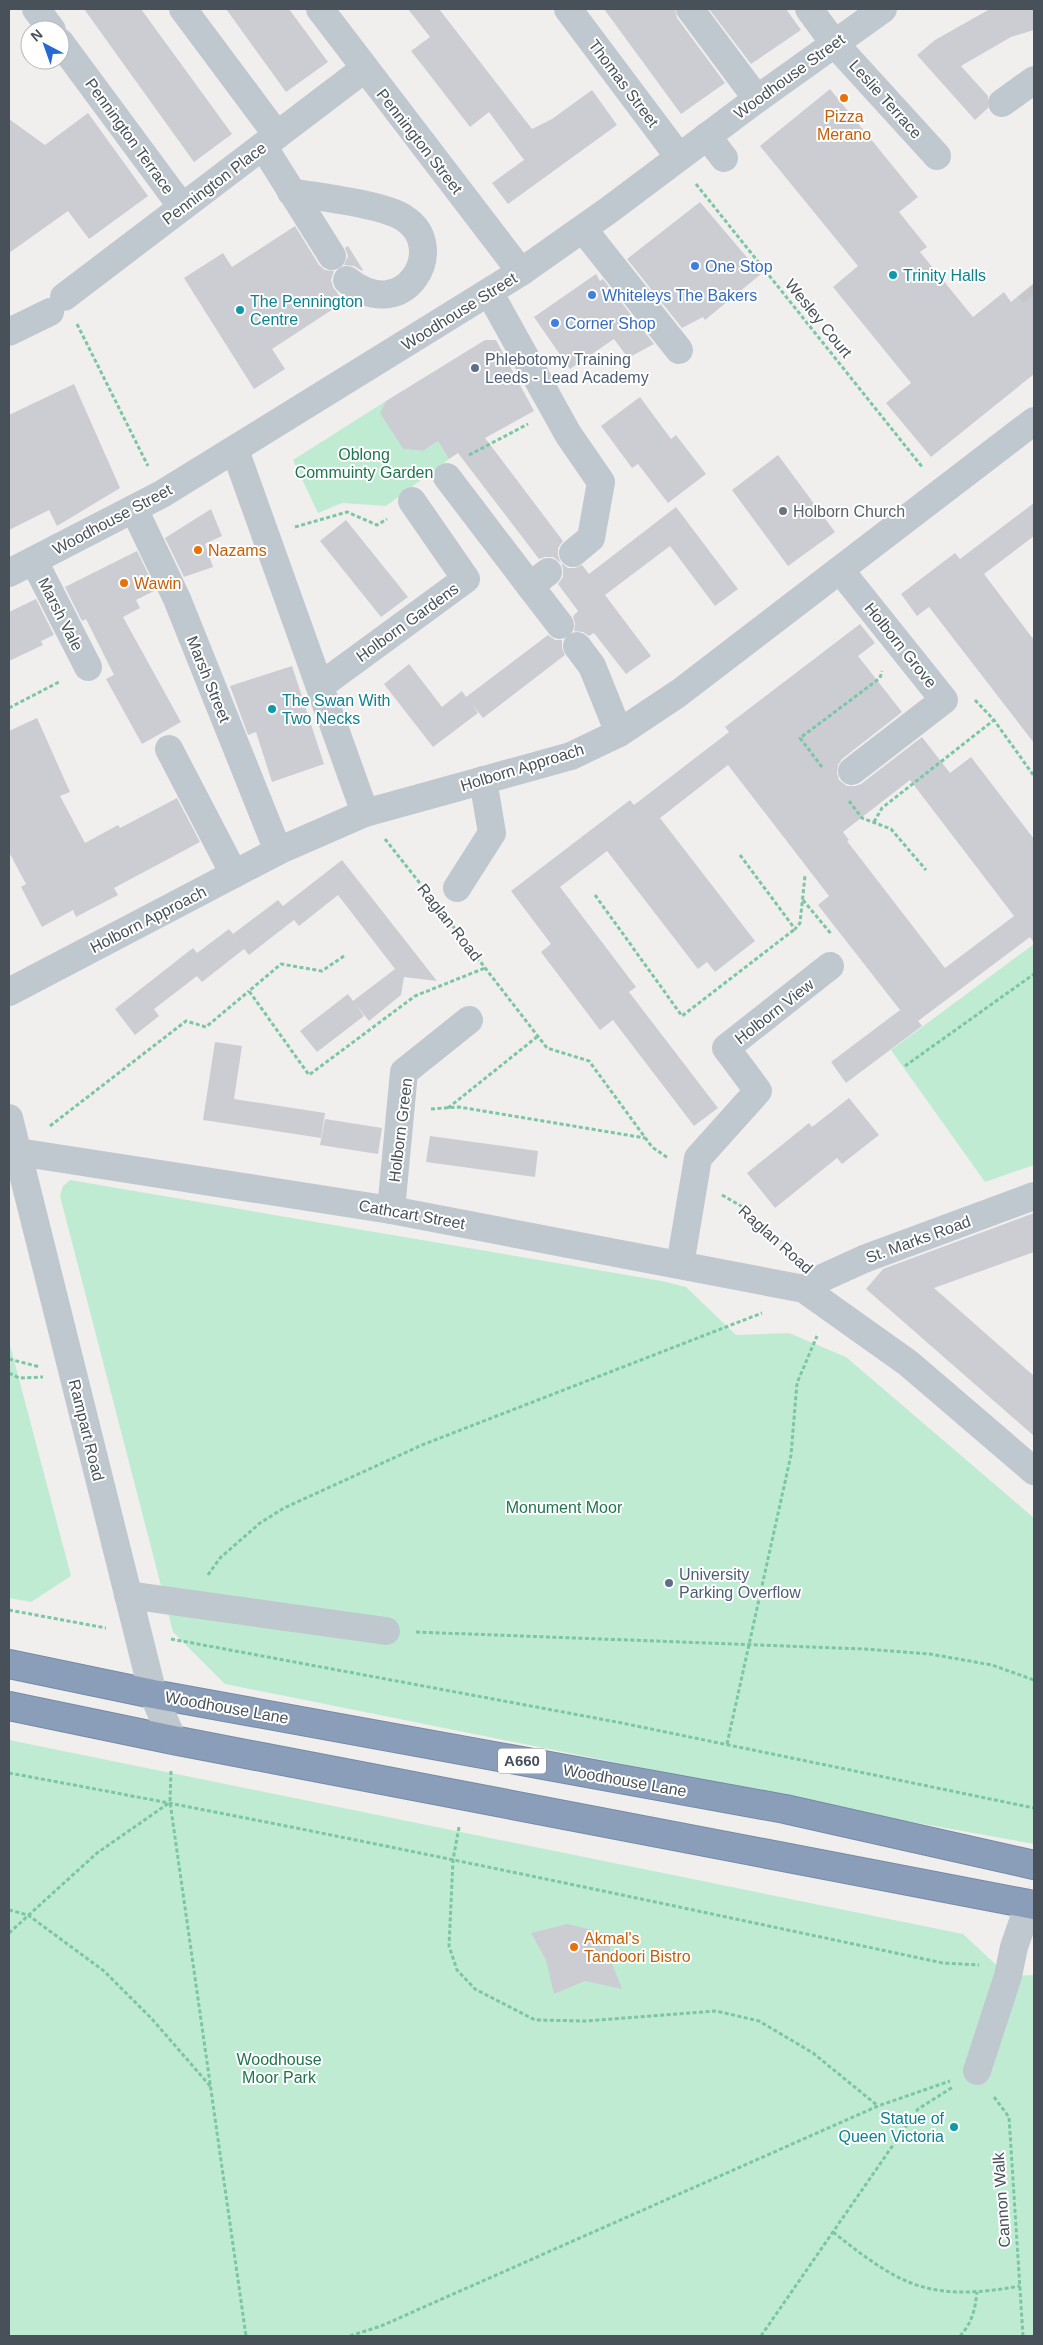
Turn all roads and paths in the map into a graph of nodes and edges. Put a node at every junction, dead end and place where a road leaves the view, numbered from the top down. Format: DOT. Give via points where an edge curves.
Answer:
graph roads {
  1 [pos="36,9"];
  2 [pos="183,9"];
  3 [pos="320,9"];
  4 [pos="568,9"];
  5 [pos="690,9"];
  6 [pos="809,9"];
  7 [pos="883,9"];
  8 [pos="44,20"];
  9 [pos="834,43"];
  10 [pos="70,56"];
  11 [pos="364,69"];
  12 [pos="1034,80"];
  13 [pos="757,99"];
  14 [pos="1002,103"];
  15 [pos="707,136"];
  16 [pos="270,140"];
  17 [pos="937,156"];
  18 [pos="678,158"];
  19 [pos="724,158"];
  20 [pos="292,192"];
  21 [pos="182,207"];
  22 [pos="583,228"];
  23 [pos="332,256"];
  24 [pos="521,272"];
  25 [pos="347,280"];
  26 [pos="489,292"];
  27 [pos="57,304"];
  28 [pos="9,332"];
  29 [pos="679,350"];
  30 [pos="1034,422"];
  31 [pos="235,450"];
  32 [pos="447,477"];
  33 [pos="942,492"];
  34 [pos="162,494"];
  35 [pos="412,501"];
  36 [pos="134,509"];
  37 [pos="572,552"];
  38 [pos="34,561"];
  39 [pos="840,570"];
  40 [pos="9,573"];
  41 [pos="560,625"];
  42 [pos="576,646"];
  43 [pos="88,667"];
  44 [pos="320,686"];
  45 [pos="944,700"];
  46 [pos="9,708"];
  47 [pos="994,720"];
  48 [pos="619,733"];
  49 [pos="169,749"];
  50 [pos="852,770"];
  51 [pos="1034,776"];
  52 [pos="483,780"];
  53 [pos="365,813"];
  54 [pos="874,822"];
  55 [pos="278,852"];
  56 [pos="740,855"];
  57 [pos="234,874"];
  58 [pos="805,876"];
  59 [pos="457,888"];
  60 [pos="595,894"];
  61 [pos="429,896"];
  62 [pos="803,899"];
  63 [pos="441,911"];
  64 [pos="795,929"];
  65 [pos="344,956"];
  66 [pos="830,966"];
  67 [pos="485,968"];
  68 [pos="1034,974"];
  69 [pos="249,991"];
  70 [pos="9,992"];
  71 [pos="469,1020"];
  72 [pos="538,1036"];
  73 [pos="905,1066"];
  74 [pos="401,1106"];
  75 [pos="447,1108"];
  76 [pos="9,1118"];
  77 [pos="646,1138"];
  78 [pos="18,1152"];
  79 [pos="695,1179"];
  80 [pos="1034,1196"];
  81 [pos="391,1210"];
  82 [pos="680,1264"];
  83 [pos="812,1284"];
  84 [pos="829,1305"];
  85 [pos="1034,1471"];
  86 [pos="128,1595"];
  87 [pos="183,1602"];
  88 [pos="9,1610"];
  89 [pos="386,1630"];
  90 [pos="138,1633"];
  91 [pos="177,1640"];
  92 [pos="748,1645"];
  93 [pos="9,1664"];
  94 [pos="1034,1680"];
  95 [pos="153,1694"];
  96 [pos="9,1706"];
  97 [pos="173,1740"];
  98 [pos="726,1744"];
  99 [pos="9,1773"];
  100 [pos="463,1796"];
  101 [pos="170,1802"];
  102 [pos="1034,1808"];
  103 [pos="453,1860"];
  104 [pos="1034,1865"];
  105 [pos="1032,1905"];
  106 [pos="9,1910"];
  107 [pos="28,1915"];
  108 [pos="9,1933"];
  109 [pos="1011,1966"];
  110 [pos="977,2072"];
  111 [pos="211,2087"];
  112 [pos="878,2106"];
  113 [pos="833,2232"];
  114 [pos="1020,2286"];
  115 [pos="977,2292"];
  116 [pos="246,2336"];
  117 [pos="350,2336"];
  118 [pos="762,2336"];
  119 [pos="960,2336"];
  120 [pos="1023,2336"];
  1 -- 8 [label="street"];
  2 -- 16 [label="street"];
  3 -- 11 [label="street, Pennington Street"];
  4 -- 18 [label="street, Thomas Street"];
  5 -- 13 [label="street"];
  6 -- 9 [label="street, Leslie Terrace"];
  7 -- 9 [label="street, Woodhouse Street"];
  9 -- 13 [label="street, Woodhouse Street"];
  9 -- 17 [label="street, Leslie Terrace"];
  10 -- 21 [label="street, Pennington Terrace"];
  11 -- 16 [label="street, Pennington Place"];
  11 -- 24 [label="street, Pennington Street"];
  12 -- 14 [label="street"];
  13 -- 15 [label="street, Woodhouse Street"];
  15 -- 18 [label="street, Woodhouse Street"];
  15 -- 19 [label="street"];
  16 -- 20 [label="street"];
  16 -- 21 [label="street, Pennington Place"];
  18 -- 22 [label="street, Woodhouse Street"];
  18 -- 33 [label="path, Wesley Court"];
  20 -- 23 [label="street"];
  20 -- 25 [label="street" via="389,211 405,218 417,231 422,245 422,260 417,275 407,287 392,294 376,296 360,291"];
  21 -- 27 [label="street, Pennington Place"];
  22 -- 24 [label="street, Woodhouse Street"];
  22 -- 29 [label="street"];
  24 -- 26 [label="street, Woodhouse Street"];
  26 -- 31 [label="street, Woodhouse Street"];
  26 -- 37 [label="street" via="568,434 601,482 591,538"];
  27 -- 28 [label="street, Pennington Place"];
  27 -- 34 [label="path"];
  30 -- 33 [label="street, Holborn Approach"];
  31 -- 34 [label="street, Woodhouse Street"];
  31 -- 44 [label="street"];
  32 -- 41 [label="street" via="539,579"];
  33 -- 39 [label="street, Holborn Approach"];
  34 -- 36 [label="street, Woodhouse Street"];
  35 -- 44 [label="street, Holborn Gardens" via="466,579"];
  36 -- 38 [label="street, Woodhouse Street"];
  36 -- 55 [label="street, Marsh Street" via="178,599"];
  38 -- 40 [label="street, Woodhouse Street"];
  38 -- 43 [label="street, Marsh Vale"];
  39 -- 45 [label="street, Holborn Grove"];
  39 -- 48 [label="street, Holborn Approach" via="679,694"];
  42 -- 48 [label="street" via="592,666"];
  43 -- 46 [label="path"];
  44 -- 53 [label="street"];
  45 -- 47 [label="path" via="964,687"];
  45 -- 50 [label="street, Holborn Grove"];
  47 -- 51 [label="path"];
  47 -- 54 [label="path" via="882,808"];
  48 -- 52 [label="street, Holborn Approach" via="571,756"];
  49 -- 57 [label="street"];
  52 -- 53 [label="street, Holborn Approach"];
  52 -- 59 [label="street" via="492,833"];
  53 -- 55 [label="street, Holborn Approach"];
  53 -- 61 [label="path, Raglan Road"];
  55 -- 57 [label="street, Holborn Approach"];
  56 -- 64 [label="path"];
  57 -- 70 [label="street, Holborn Approach"];
  58 -- 62 [label="path"];
  60 -- 64 [label="path" via="682,1016"];
  62 -- 64 [label="path" via="800,923"];
  62 -- 66 [label="path" via="846,952"];
  63 -- 67 [label="path, Raglan Road"];
  65 -- 69 [label="path" via="322,971 281,964"];
  66 -- 79 [label="street, Holborn View" via="726,1048 758,1091 698,1158"];
  67 -- 69 [label="path" via="415,996 309,1075"];
  67 -- 72 [label="path, Raglan Road"];
  68 -- 73 [label="path"];
  69 -- 78 [label="path" via="206,1027 186,1020"];
  71 -- 74 [label="street, Holborn Green" via="404,1072"];
  72 -- 75 [label="path"];
  72 -- 77 [label="path, Raglan Road" via="547,1048 589,1061"];
  74 -- 75 [label="path" via="431,1110"];
  74 -- 81 [label="street, Holborn Green"];
  75 -- 77 [label="path" via="459,1107"];
  76 -- 78 [label="street, Rampart Road"];
  77 -- 79 [label="path, Raglan Road" via="652,1147"];
  78 -- 81 [label="street, Cathcart Street"];
  78 -- 86 [label="street, Rampart Road"];
  79 -- 82 [label="street, Holborn View"];
  79 -- 83 [label="path, Raglan Road" via="748,1210"];
  80 -- 83 [label="street, St. Marks Road" via="864,1259"];
  81 -- 82 [label="street, Cathcart Street"];
  82 -- 83 [label="street, Cathcart Street"];
  83 -- 84 [label="street, Raglan Road"];
  83 -- 87 [label="path" via="754,1317 422,1445 284,1508 260,1523 220,1558"];
  84 -- 85 [label="street, Raglan Road" via="908,1363"];
  84 -- 92 [label="path" via="797,1383 791,1455"];
  86 -- 87 [label="street"];
  86 -- 90 [label="street, Rampart Road"];
  87 -- 89 [label="street"];
  87 -- 91 [label="path"];
  88 -- 90 [label="path"];
  89 -- 92 [label="path"];
  90 -- 91 [label="path"];
  90 -- 95 [label="street, Rampart Road"];
  91 -- 98 [label="path"];
  92 -- 94 [label="path" via="930,1654 992,1665"];
  92 -- 98 [label="path"];
  93 -- 95 [label="highway, Woodhouse Lane / A660"];
  95 -- 97 [label="street, Rampart Road"];
  95 -- 104 [label="highway, Woodhouse Lane / A660" via="785,1809"];
  96 -- 97 [label="highway"];
  97 -- 100 [label="highway"];
  98 -- 102 [label="path"];
  99 -- 101 [label="path"];
  100 -- 103 [label="path"];
  100 -- 105 [label="highway"];
  101 -- 103 [label="path"];
  101 -- 107 [label="path" via="97,1853"];
  101 -- 111 [label="path"];
  103 -- 109 [label="path" via="943,1963"];
  103 -- 112 [label="path" via="449,1946 457,1970 475,1989 535,2020 586,2021 716,2010 759,2021 813,2053"];
  105 -- 109 [label="street" via="1014,1947"];
  106 -- 107 [label="path"];
  107 -- 108 [label="path"];
  107 -- 111 [label="path" via="104,1971 152,2018"];
  109 -- 110 [label="street"];
  110 -- 112 [label="path"];
  110 -- 113 [label="path" via="918,2109"];
  110 -- 114 [label="path, Cannon Walk" via="1009,2117"];
  111 -- 116 [label="path"];
  112 -- 117 [label="path" via="381,2326"];
  113 -- 115 [label="path" via="894,2277 927,2289"];
  113 -- 118 [label="path"];
  114 -- 115 [label="path"];
  114 -- 120 [label="path, Cannon Walk"];
  115 -- 119 [label="path" via="976,2309"];
}
